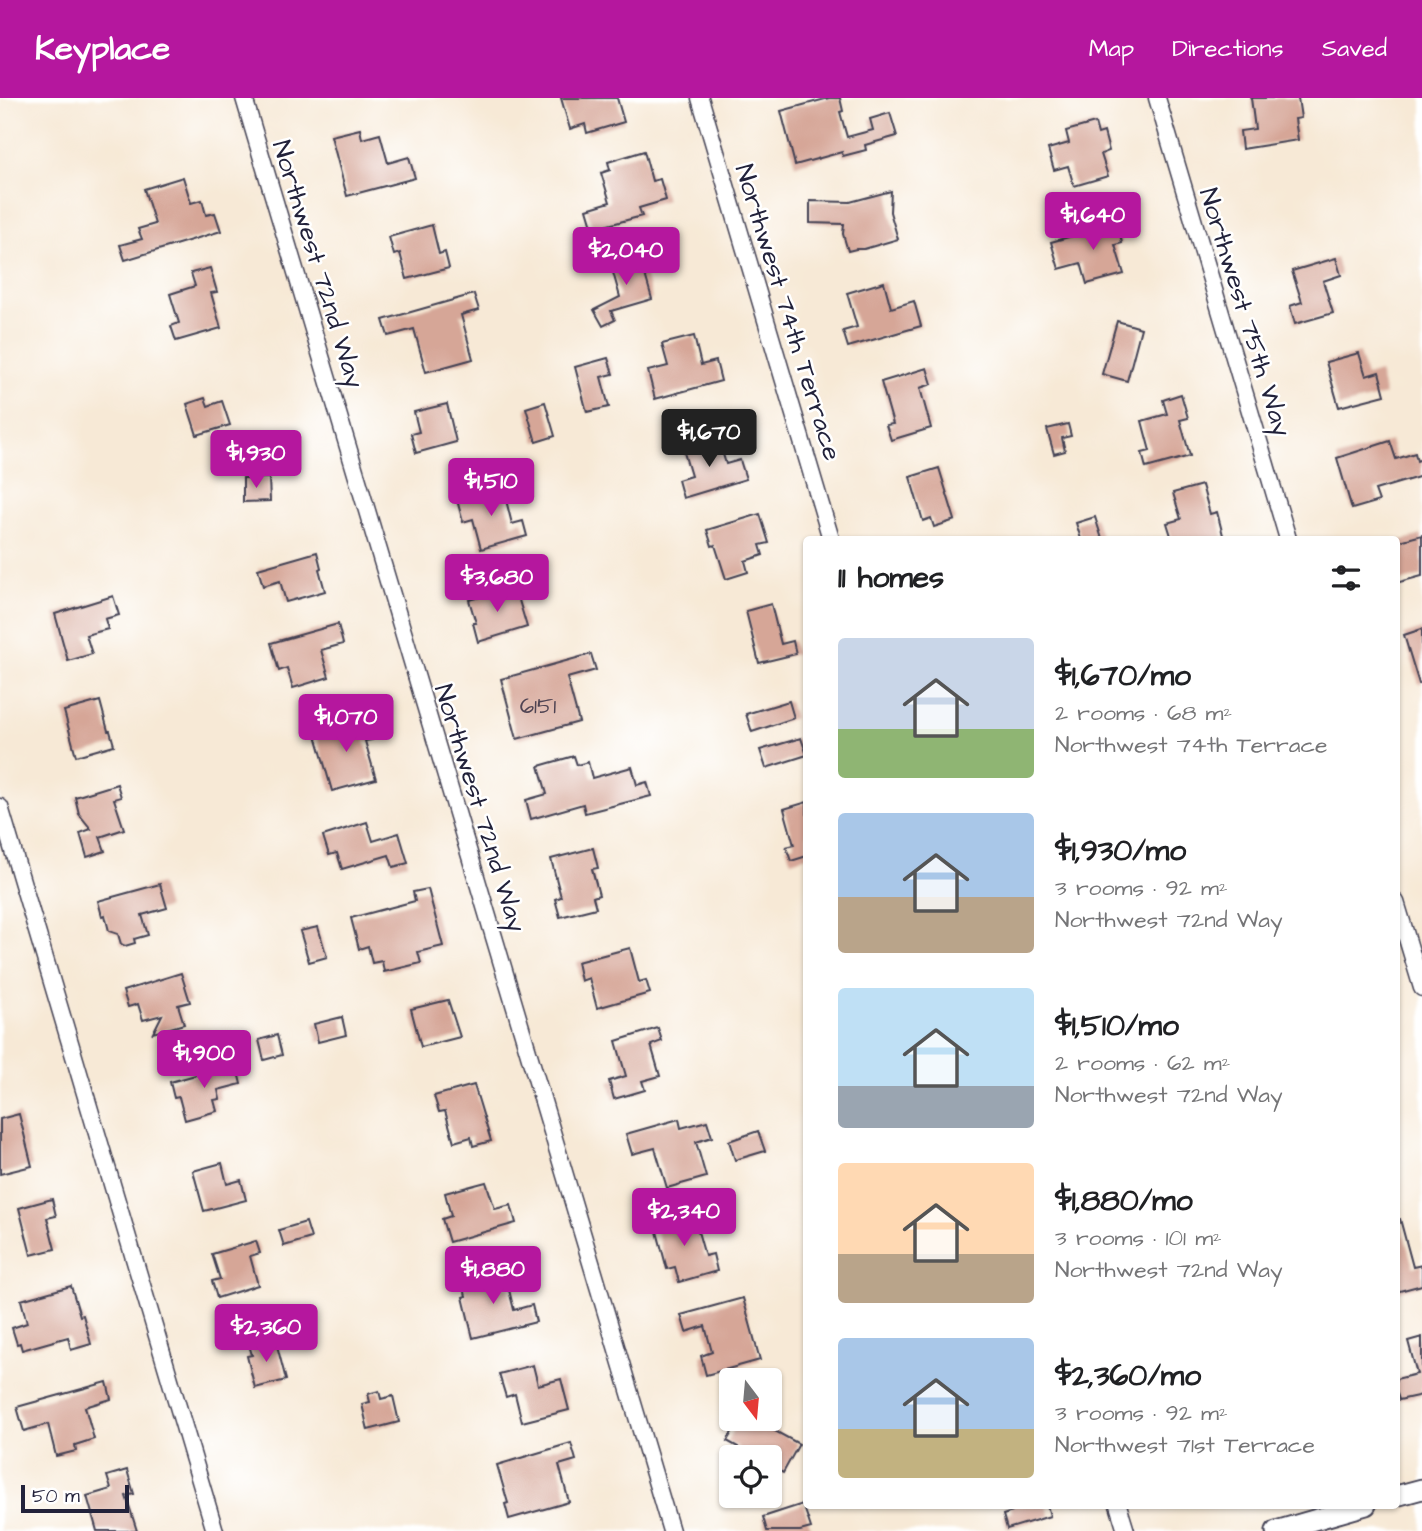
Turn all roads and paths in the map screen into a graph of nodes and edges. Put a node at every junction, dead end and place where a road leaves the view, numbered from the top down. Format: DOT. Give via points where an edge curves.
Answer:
graph roads {
  1 [pos="244,98"];
  2 [pos="700,98"];
  3 [pos="1157,98"];
  4 [pos="830,536"];
  5 [pos="1288,536"];
  6 [pos="0,807"];
  7 [pos="1400,915"];
  8 [pos="1422,988"];
  9 [pos="1422,1489"];
  10 [pos="1400,1495"];
  11 [pos="1119,1509"];
  12 [pos="1352,1509"];
  13 [pos="215,1531"];
  14 [pos="671,1531"];
  15 [pos="1126,1531"];
  16 [pos="1276,1531"];
  1 -- 14 [label="street, Northwest 72nd Way"];
  2 -- 4 [label="street, Northwest 74th Terrace"];
  3 -- 5 [label="street, Northwest 75th Way"];
  6 -- 13 [label="street"];
  7 -- 8 [label="street"];
  9 -- 10 [label="street"];
  11 -- 15 [label="street"];
  12 -- 16 [label="street"];
}
